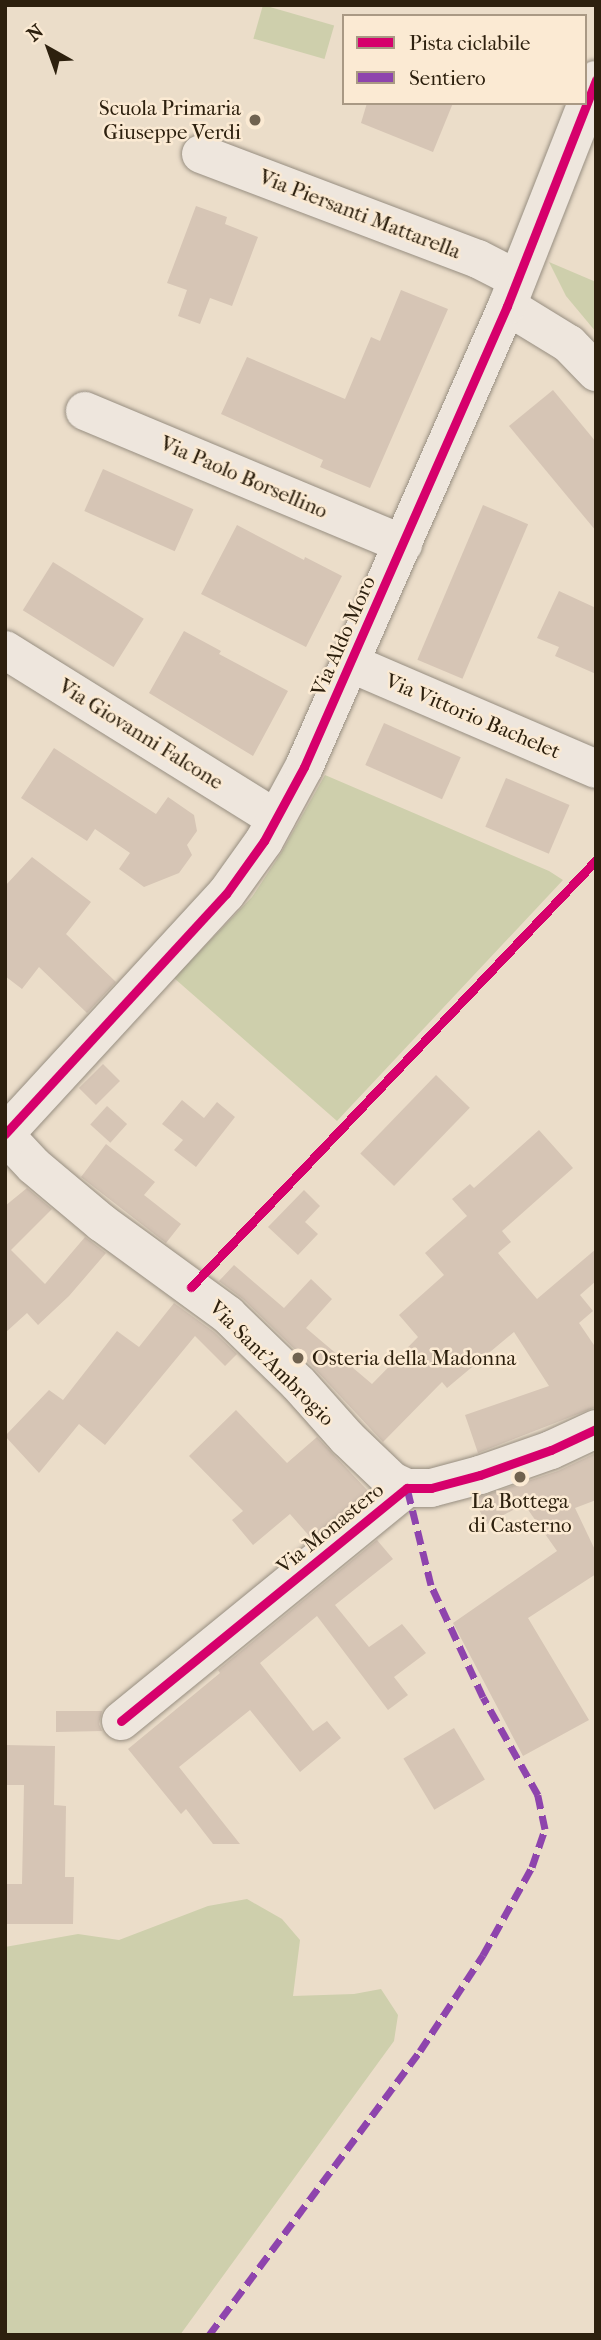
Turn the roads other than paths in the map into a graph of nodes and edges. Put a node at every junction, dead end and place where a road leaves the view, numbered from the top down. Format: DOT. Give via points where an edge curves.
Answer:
graph roads {
  1 [pos="596,80"];
  2 [pos="586,135"];
  3 [pos="201,154"];
  4 [pos="512,292"];
  5 [pos="596,372"];
  6 [pos="85,411"];
  7 [pos="403,544"];
  8 [pos="5,650"];
  9 [pos="350,663"];
  10 [pos="596,769"];
  11 [pos="276,819"];
  12 [pos="5,1135"];
  13 [pos="596,1429"];
  14 [pos="407,1488"];
  15 [pos="121,1721"];
  1 -- 2 [label="street, Via Aldo Moro"];
  2 -- 4 [label="street, Via Aldo Moro"];
  3 -- 4 [label="street, Via Piersanti Mattarella" via="478,259"];
  4 -- 5 [label="street, Via Piersanti Mattarella"];
  4 -- 7 [label="street, Via Aldo Moro"];
  6 -- 7 [label="street, Via Paolo Borsellino"];
  7 -- 9 [label="street, Via Aldo Moro"];
  8 -- 11 [label="street, Via Giovanni Falcone"];
  9 -- 10 [label="street, Via Vittorio Bachelet"];
  9 -- 11 [label="street, Via Aldo Moro"];
  11 -- 12 [label="street, Via Aldo Moro" via="226,894"];
  12 -- 14 [label="street, Via Sant'Ambrogio" via="34,1167 102,1223 228,1315 347,1438 392,1481"];
  13 -- 14 [label="street, Via Monastero" via="480,1475 431,1488"];
  14 -- 15 [label="street, Via Monastero"];
}
